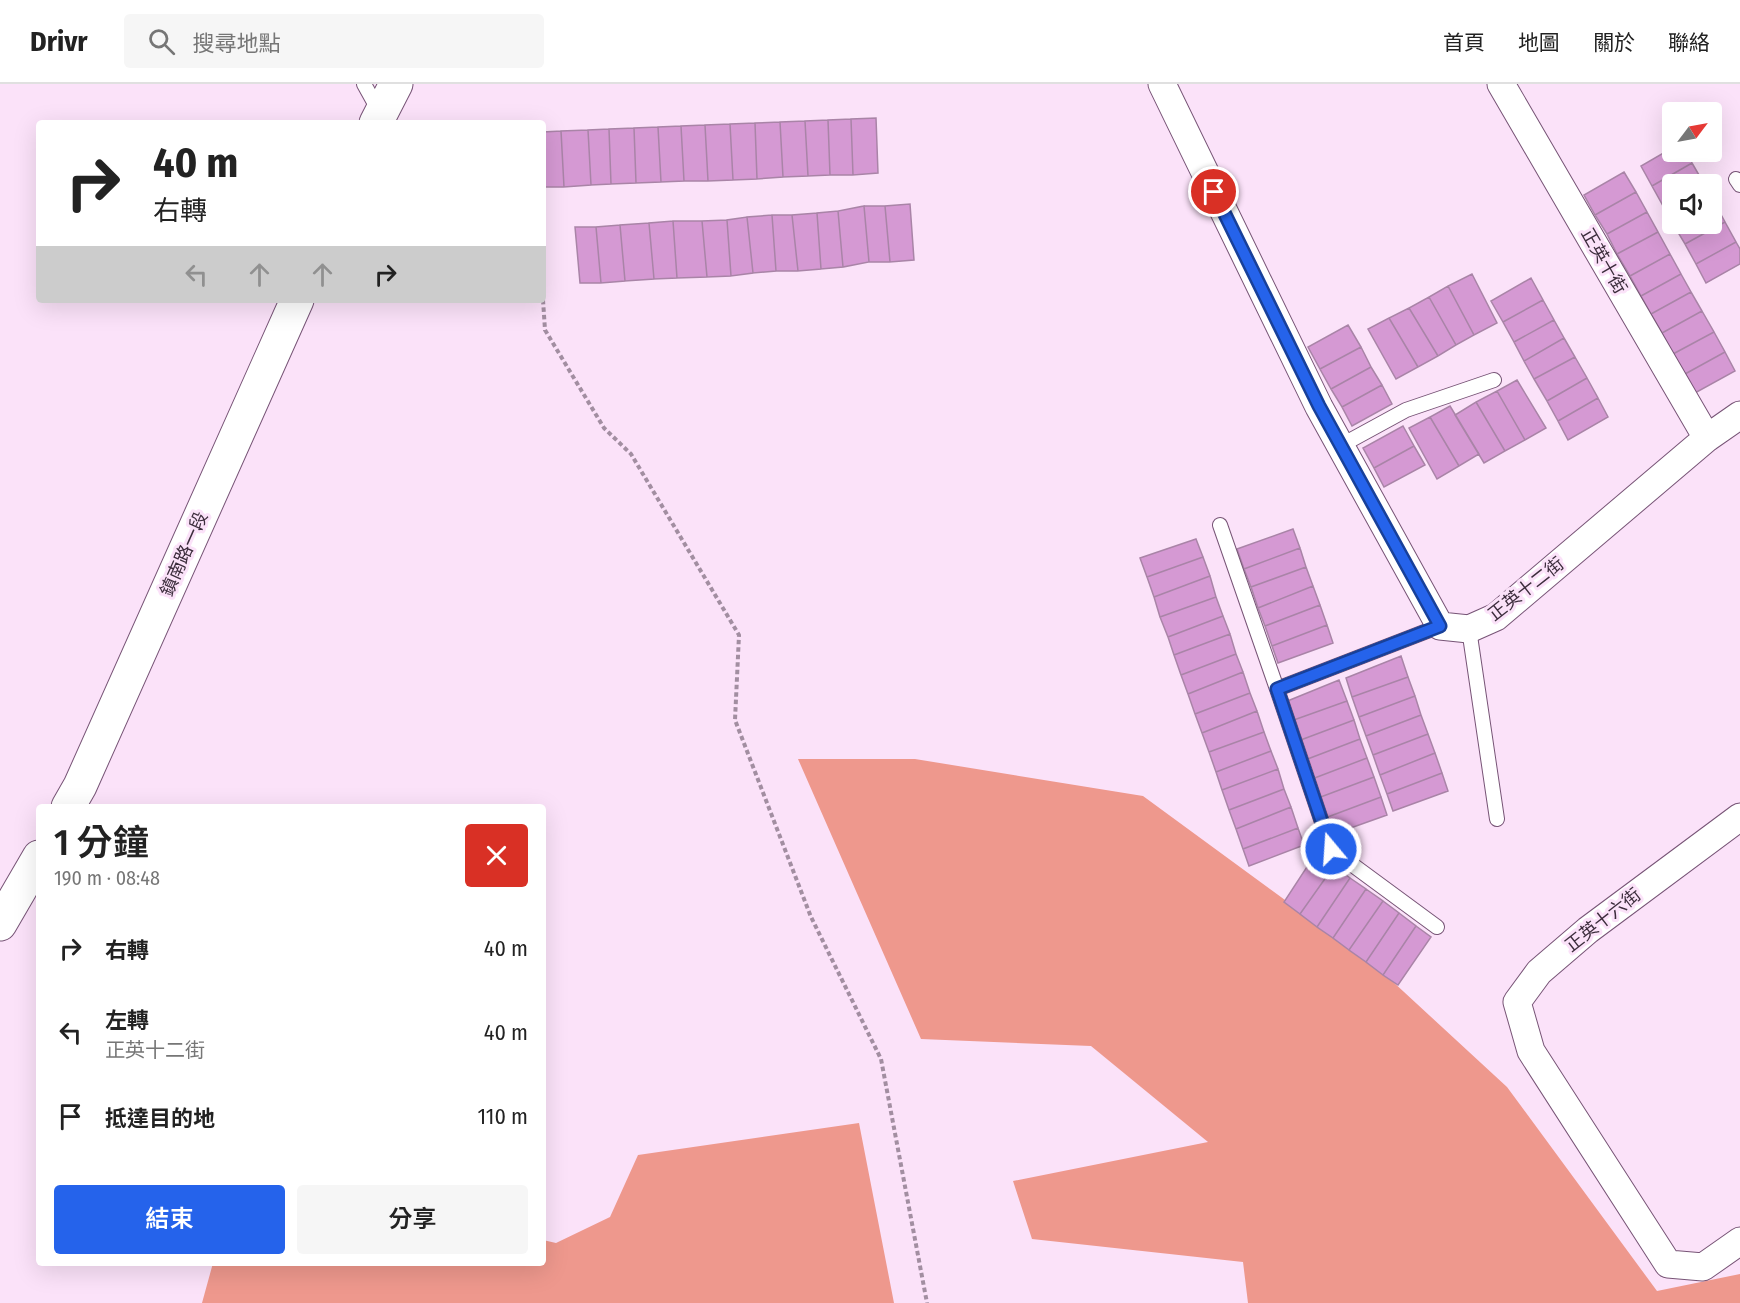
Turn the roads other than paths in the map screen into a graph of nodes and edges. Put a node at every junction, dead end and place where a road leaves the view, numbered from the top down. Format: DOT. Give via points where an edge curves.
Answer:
graph roads {
  1 [pos="364,84"];
  2 [pos="396,84"];
  3 [pos="1162,84"];
  4 [pos="1501,84"];
  5 [pos="378,118"];
  6 [pos="296,303"];
  7 [pos="1494,380"];
  8 [pos="1740,415"];
  9 [pos="1707,438"];
  10 [pos="1340,446"];
  11 [pos="1220,525"];
  12 [pos="1440,626"];
  13 [pos="1469,629"];
  14 [pos="1277,689"];
  15 [pos="70,804"];
  16 [pos="1740,817"];
  17 [pos="1497,819"];
  18 [pos="36,862"];
  19 [pos="0,924"];
  20 [pos="1437,927"];
  21 [pos="1740,1241"];
  1 -- 5 [label="lane"];
  2 -- 5 [label="street"];
  3 -- 10 [label="street"];
  4 -- 9 [label="street, 正英十街"];
  6 -- 15 [label="street, 鎮南路一段"];
  7 -- 10 [label="lane" via="1406,410"];
  8 -- 9 [label="street, 正英十二街"];
  9 -- 13 [label="street, 正英十二街" via="1496,617"];
  10 -- 12 [label="street"];
  11 -- 14 [label="lane"];
  12 -- 13 [label="street, 正英十二街"];
  12 -- 14 [label="lane"];
  13 -- 17 [label="lane"];
  14 -- 20 [label="lane" via="1331,849"];
  16 -- 21 [label="street, 正英十六街" via="1588,930 1539,972 1517,1002 1532,1051 1668,1264 1703,1267"];
  18 -- 19 [label="street"];
}
